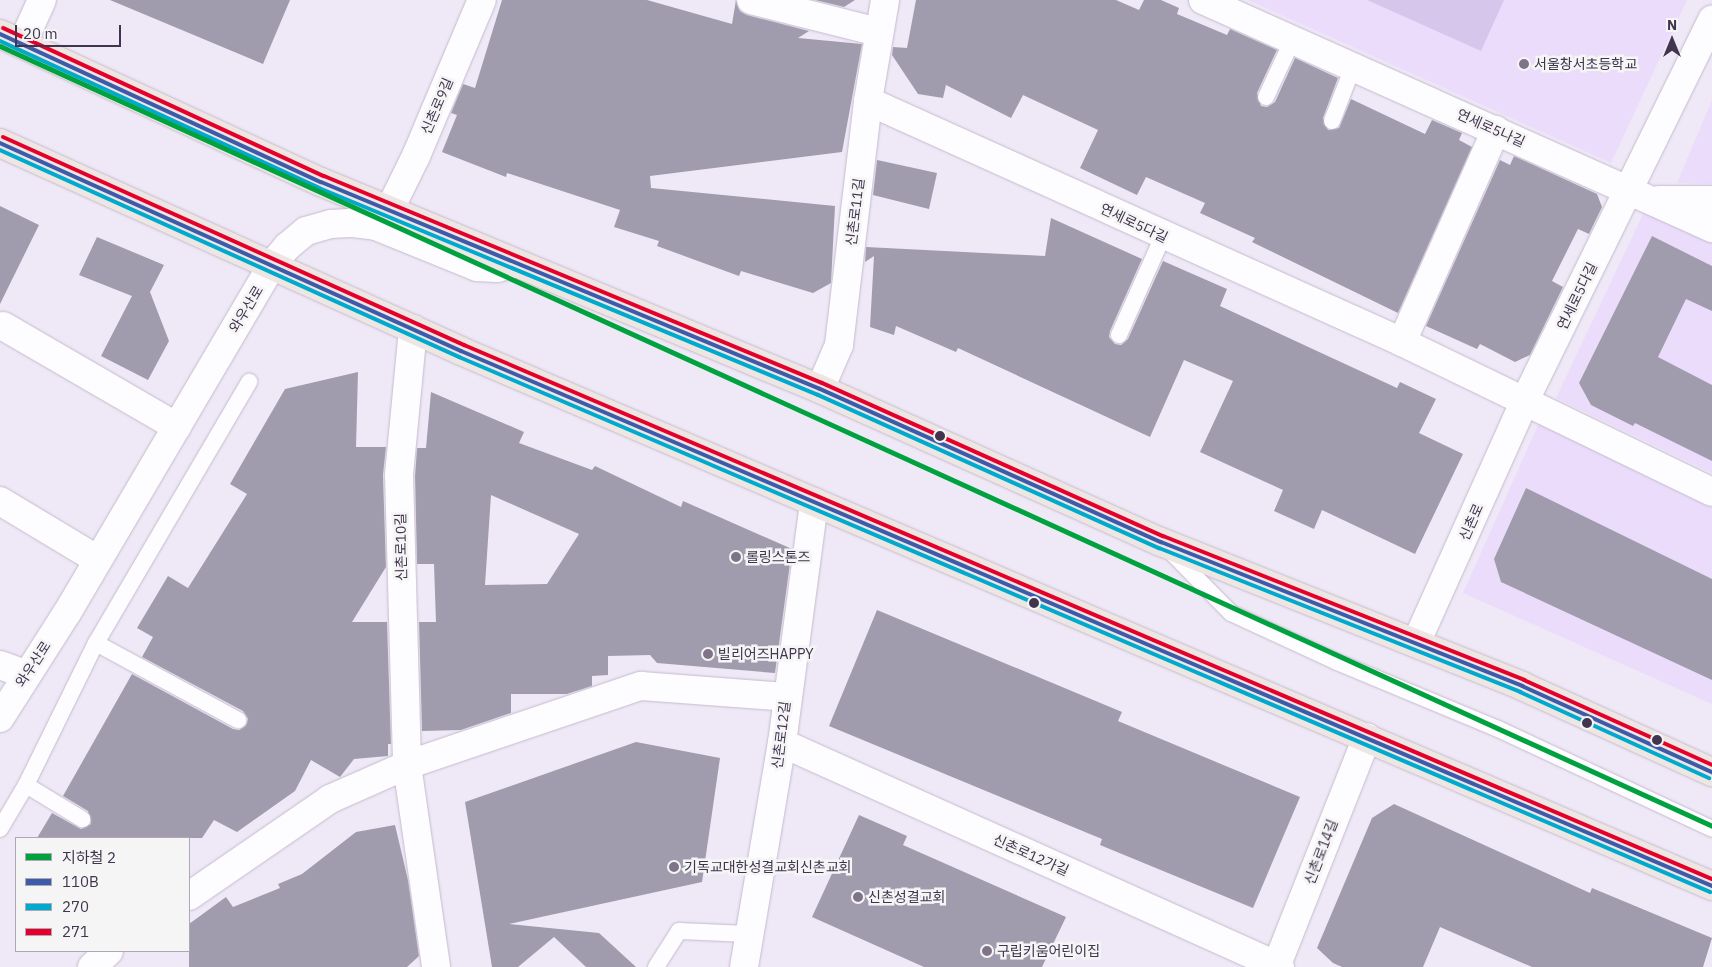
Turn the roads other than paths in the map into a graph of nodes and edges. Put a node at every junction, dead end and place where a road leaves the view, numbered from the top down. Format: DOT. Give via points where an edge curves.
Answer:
graph roads {
  1 [pos="42,0"];
  2 [pos="482,0"];
  3 [pos="885,0"];
  4 [pos="1203,0"];
  5 [pos="768,2"];
  6 [pos="1712,20"];
  7 [pos="878,32"];
  8 [pos="11,39"];
  9 [pos="1292,41"];
  10 [pos="1353,66"];
  11 [pos="1266,97"];
  12 [pos="868,101"];
  13 [pos="1332,120"];
  14 [pos="1496,130"];
  15 [pos="0,143"];
  16 [pos="1640,196"];
  17 [pos="1712,200"];
  18 [pos="389,211"];
  19 [pos="1712,228"];
  20 [pos="1163,236"];
  21 [pos="513,264"];
  22 [pos="272,266"];
  23 [pos="3,326"];
  24 [pos="412,329"];
  25 [pos="1119,335"];
  26 [pos="1402,342"];
  27 [pos="249,382"];
  28 [pos="820,389"];
  29 [pos="1525,400"];
  30 [pos="177,427"];
  31 [pos="1712,492"];
  32 [pos="0,501"];
  33 [pos="814,502"];
  34 [pos="1161,542"];
  35 [pos="98,560"];
  36 [pos="96,643"];
  37 [pos="1416,643"];
  38 [pos="12,670"];
  39 [pos="786,697"];
  40 [pos="0,718"];
  41 [pos="238,720"];
  42 [pos="1367,737"];
  43 [pos="782,743"];
  44 [pos="407,765"];
  45 [pos="1712,772"];
  46 [pos="26,785"];
  47 [pos="82,819"];
  48 [pos="0,829"];
  49 [pos="1712,829"];
  50 [pos="1712,886"];
  51 [pos="190,895"];
  52 [pos="748,934"];
  53 [pos="108,952"];
  54 [pos="1278,966"];
  55 [pos="92,967"];
  56 [pos="436,967"];
  57 [pos="656,967"];
  58 [pos="744,967"];
  1 -- 8 [label="street"];
  2 -- 18 [label="street, 신촌로9길" via="416,156"];
  3 -- 7 [label="street, 신촌로11길"];
  4 -- 9 [label="street, 연세로5나길"];
  5 -- 7 [label="street"];
  6 -- 16 [label="street"];
  7 -- 12 [label="street, 신촌로11길"];
  8 -- 18 [label="main road"];
  9 -- 10 [label="street, 연세로5나길"];
  9 -- 11 [label="lane"];
  10 -- 13 [label="lane"];
  10 -- 14 [label="street, 연세로5나길"];
  12 -- 20 [label="street, 연세로5다길"];
  12 -- 28 [label="street, 신촌로11길" via="839,345"];
  14 -- 16 [label="street, 연세로5나길"];
  14 -- 26 [label="street"];
  15 -- 22 [label="main road"];
  16 -- 17 [label="street, 연세로5나길"];
  16 -- 19 [label="street, 연세로5나길"];
  16 -- 29 [label="street, 연세로5다길"];
  18 -- 21 [label="main road"];
  20 -- 25 [label="lane"];
  20 -- 26 [label="street, 연세로5다길"];
  21 -- 22 [label="street, 와우산로" via="497,268 478,267 376,226 353,223 331,224 306,232 288,246"];
  21 -- 28 [label="main road"];
  22 -- 24 [label="main road"];
  22 -- 30 [label="street, 와우산로"];
  23 -- 30 [label="street"];
  24 -- 33 [label="main road"];
  24 -- 44 [label="street, 신촌로10길" via="400,475"];
  26 -- 29 [label="street, 연세로5다길"];
  27 -- 36 [label="lane"];
  28 -- 34 [label="main road"];
  29 -- 31 [label="street, 연세로5다길"];
  29 -- 37 [label="street, 신촌로"];
  30 -- 35 [label="street, 와우산로"];
  32 -- 35 [label="street"];
  33 -- 39 [label="street, 신촌로12길"];
  33 -- 42 [label="main road"];
  34 -- 37 [label="main road"];
  34 -- 49 [label="lane" via="1232,613 1336,662 1498,729"];
  35 -- 38 [label="street, 와우산로" via="67,614"];
  36 -- 41 [label="lane"];
  36 -- 46 [label="lane"];
  37 -- 45 [label="main road"];
  38 -- 40 [label="street, 와우산로"];
  39 -- 43 [label="street, 신촌로12길"];
  39 -- 44 [label="street" via="642,686"];
  42 -- 50 [label="main road"];
  42 -- 54 [label="street, 신촌로14길"];
  43 -- 52 [label="street, 신촌로12길"];
  43 -- 54 [label="street, 신촌로12가길"];
  44 -- 51 [label="street" via="330,800"];
  44 -- 56 [label="street, 신촌로10길"];
  46 -- 47 [label="lane"];
  46 -- 48 [label="lane"];
  52 -- 57 [label="lane" via="679,932"];
  52 -- 58 [label="street, 신촌로12길"];
  53 -- 55 [label="street"];
}
